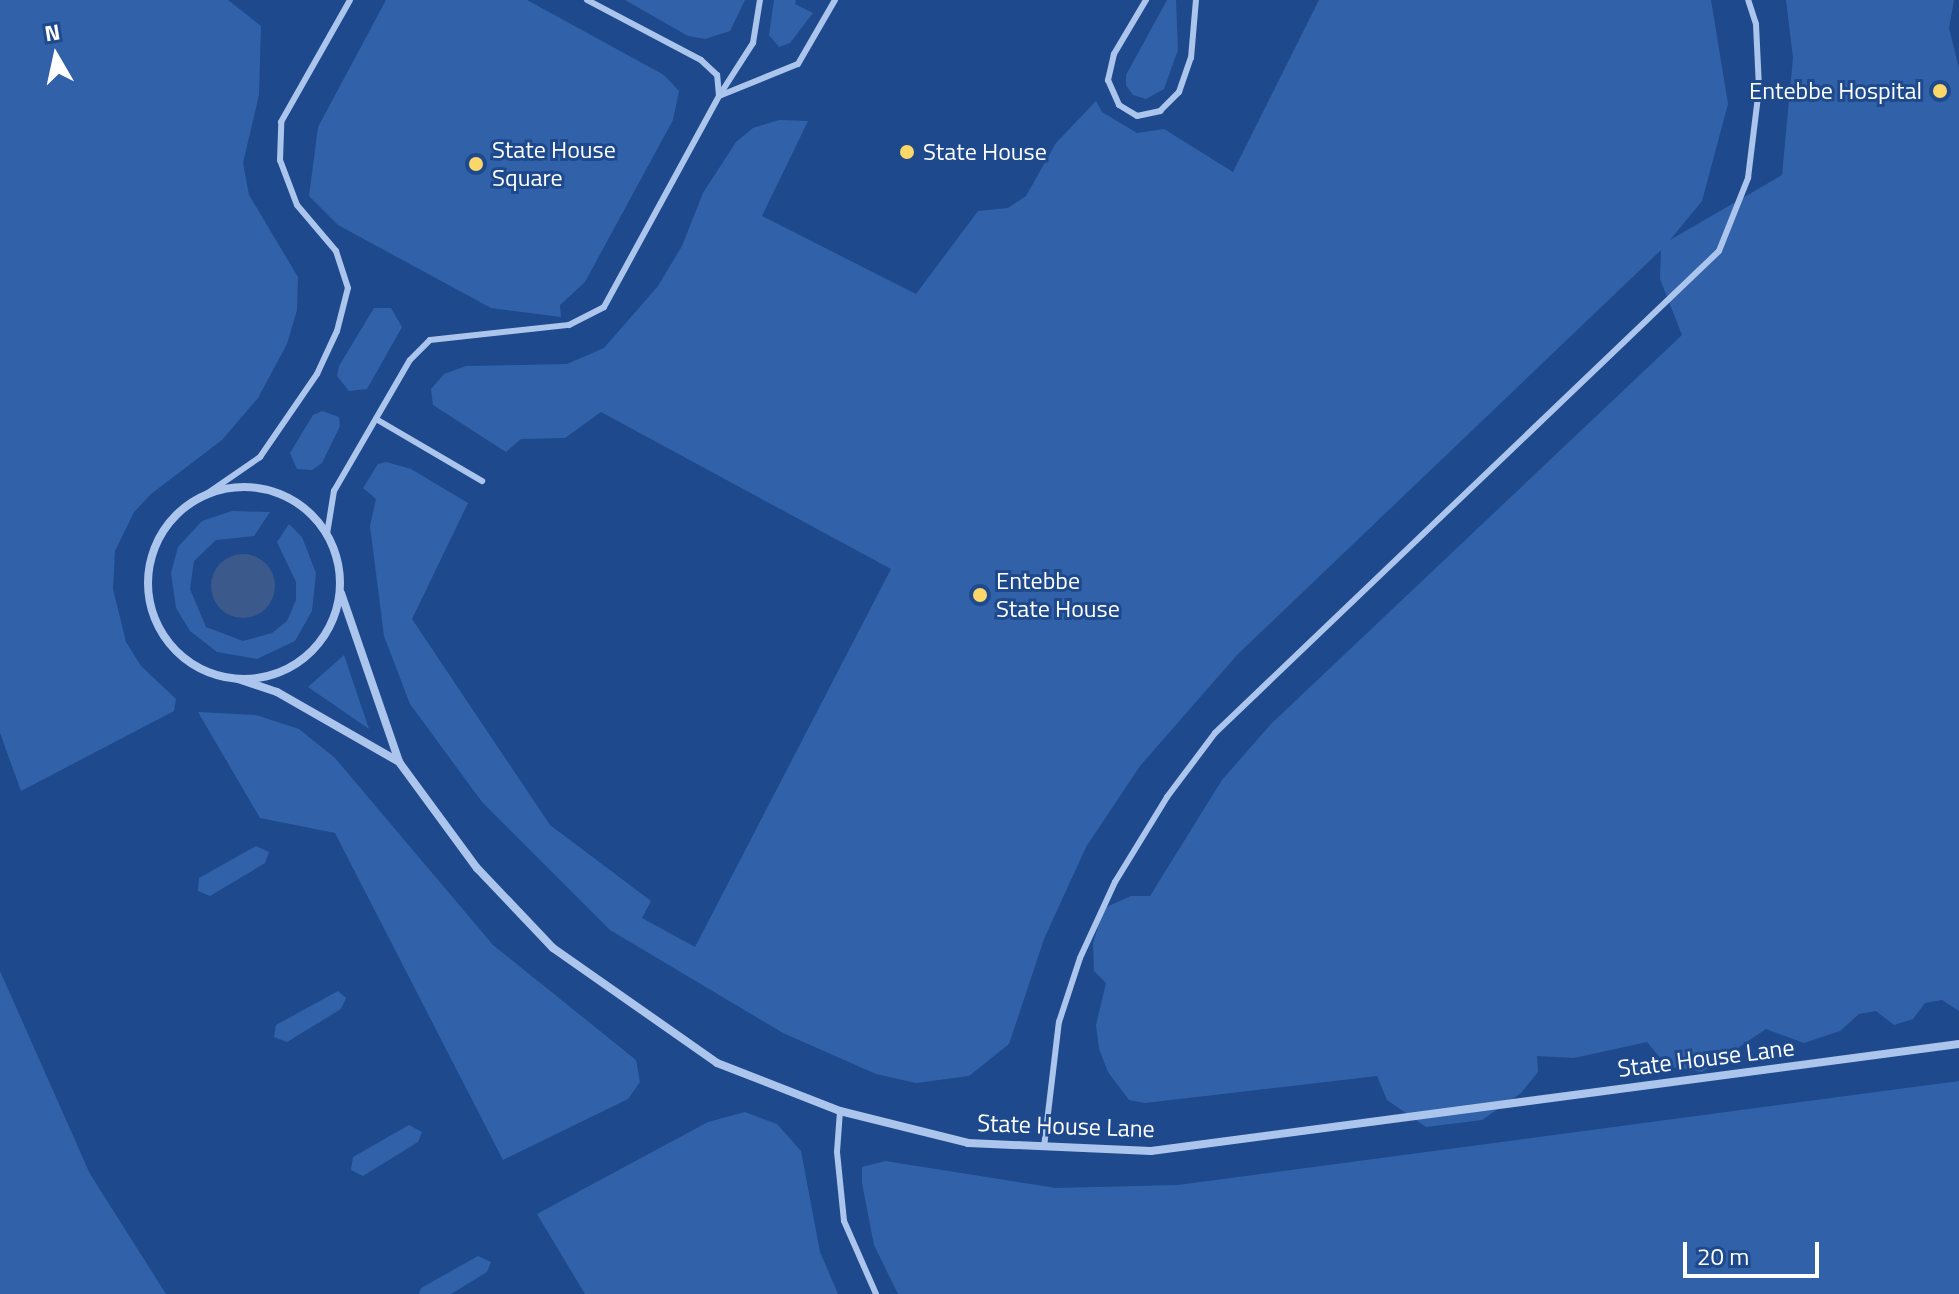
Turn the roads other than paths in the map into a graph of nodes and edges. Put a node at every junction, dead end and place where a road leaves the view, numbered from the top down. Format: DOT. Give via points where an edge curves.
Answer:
graph roads {
  1 [pos="350,0"];
  2 [pos="587,0"];
  3 [pos="760,0"];
  4 [pos="835,0"];
  5 [pos="1146,0"];
  6 [pos="1196,0"];
  7 [pos="1748,0"];
  8 [pos="719,96"];
  9 [pos="376,419"];
  10 [pos="482,481"];
  11 [pos="205,495"];
  12 [pos="327,534"];
  13 [pos="341,592"];
  14 [pos="238,679"];
  15 [pos="399,762"];
  16 [pos="1959,1044"];
  17 [pos="840,1111"];
  18 [pos="1044,1148"];
  19 [pos="876,1294"];
  1 -- 11 [label="lane" via="281,122 280,160 297,205 336,251 348,288 337,331 317,374 260,457"];
  2 -- 8 [label="lane" via="701,60 717,75"];
  3 -- 8 [label="lane" via="753,43"];
  4 -- 8 [label="lane" via="798,64"];
  5 -- 6 [label="lane" via="1114,54 1108,80 1119,105 1137,116 1160,111 1179,92 1191,58"];
  7 -- 18 [label="lane" via="1756,24 1759,88 1748,178 1719,251 1215,733 1167,797 1115,882 1080,958 1059,1022"];
  8 -- 9 [label="lane" via="604,307 569,325 430,340 410,360"];
  9 -- 10 [label="lane"];
  9 -- 12 [label="lane" via="334,491"];
  11 -- 12 [label="street" via="240,487 276,492 307,508"];
  11 -- 14 [label="street" via="165,527 148,575 149,601 164,635 190,663"];
  12 -- 13 [label="street" via="339,562"];
  13 -- 14 [label="street" via="330,628 307,656 275,674"];
  13 -- 15 [label="street"];
  14 -- 15 [label="street" via="277,692"];
  15 -- 17 [label="street, State House Lane" via="477,868 553,948 717,1063"];
  16 -- 18 [label="street, State House Lane" via="1151,1151"];
  17 -- 18 [label="street, State House Lane" via="968,1143"];
  17 -- 19 [label="lane" via="837,1152 844,1221"];
}
